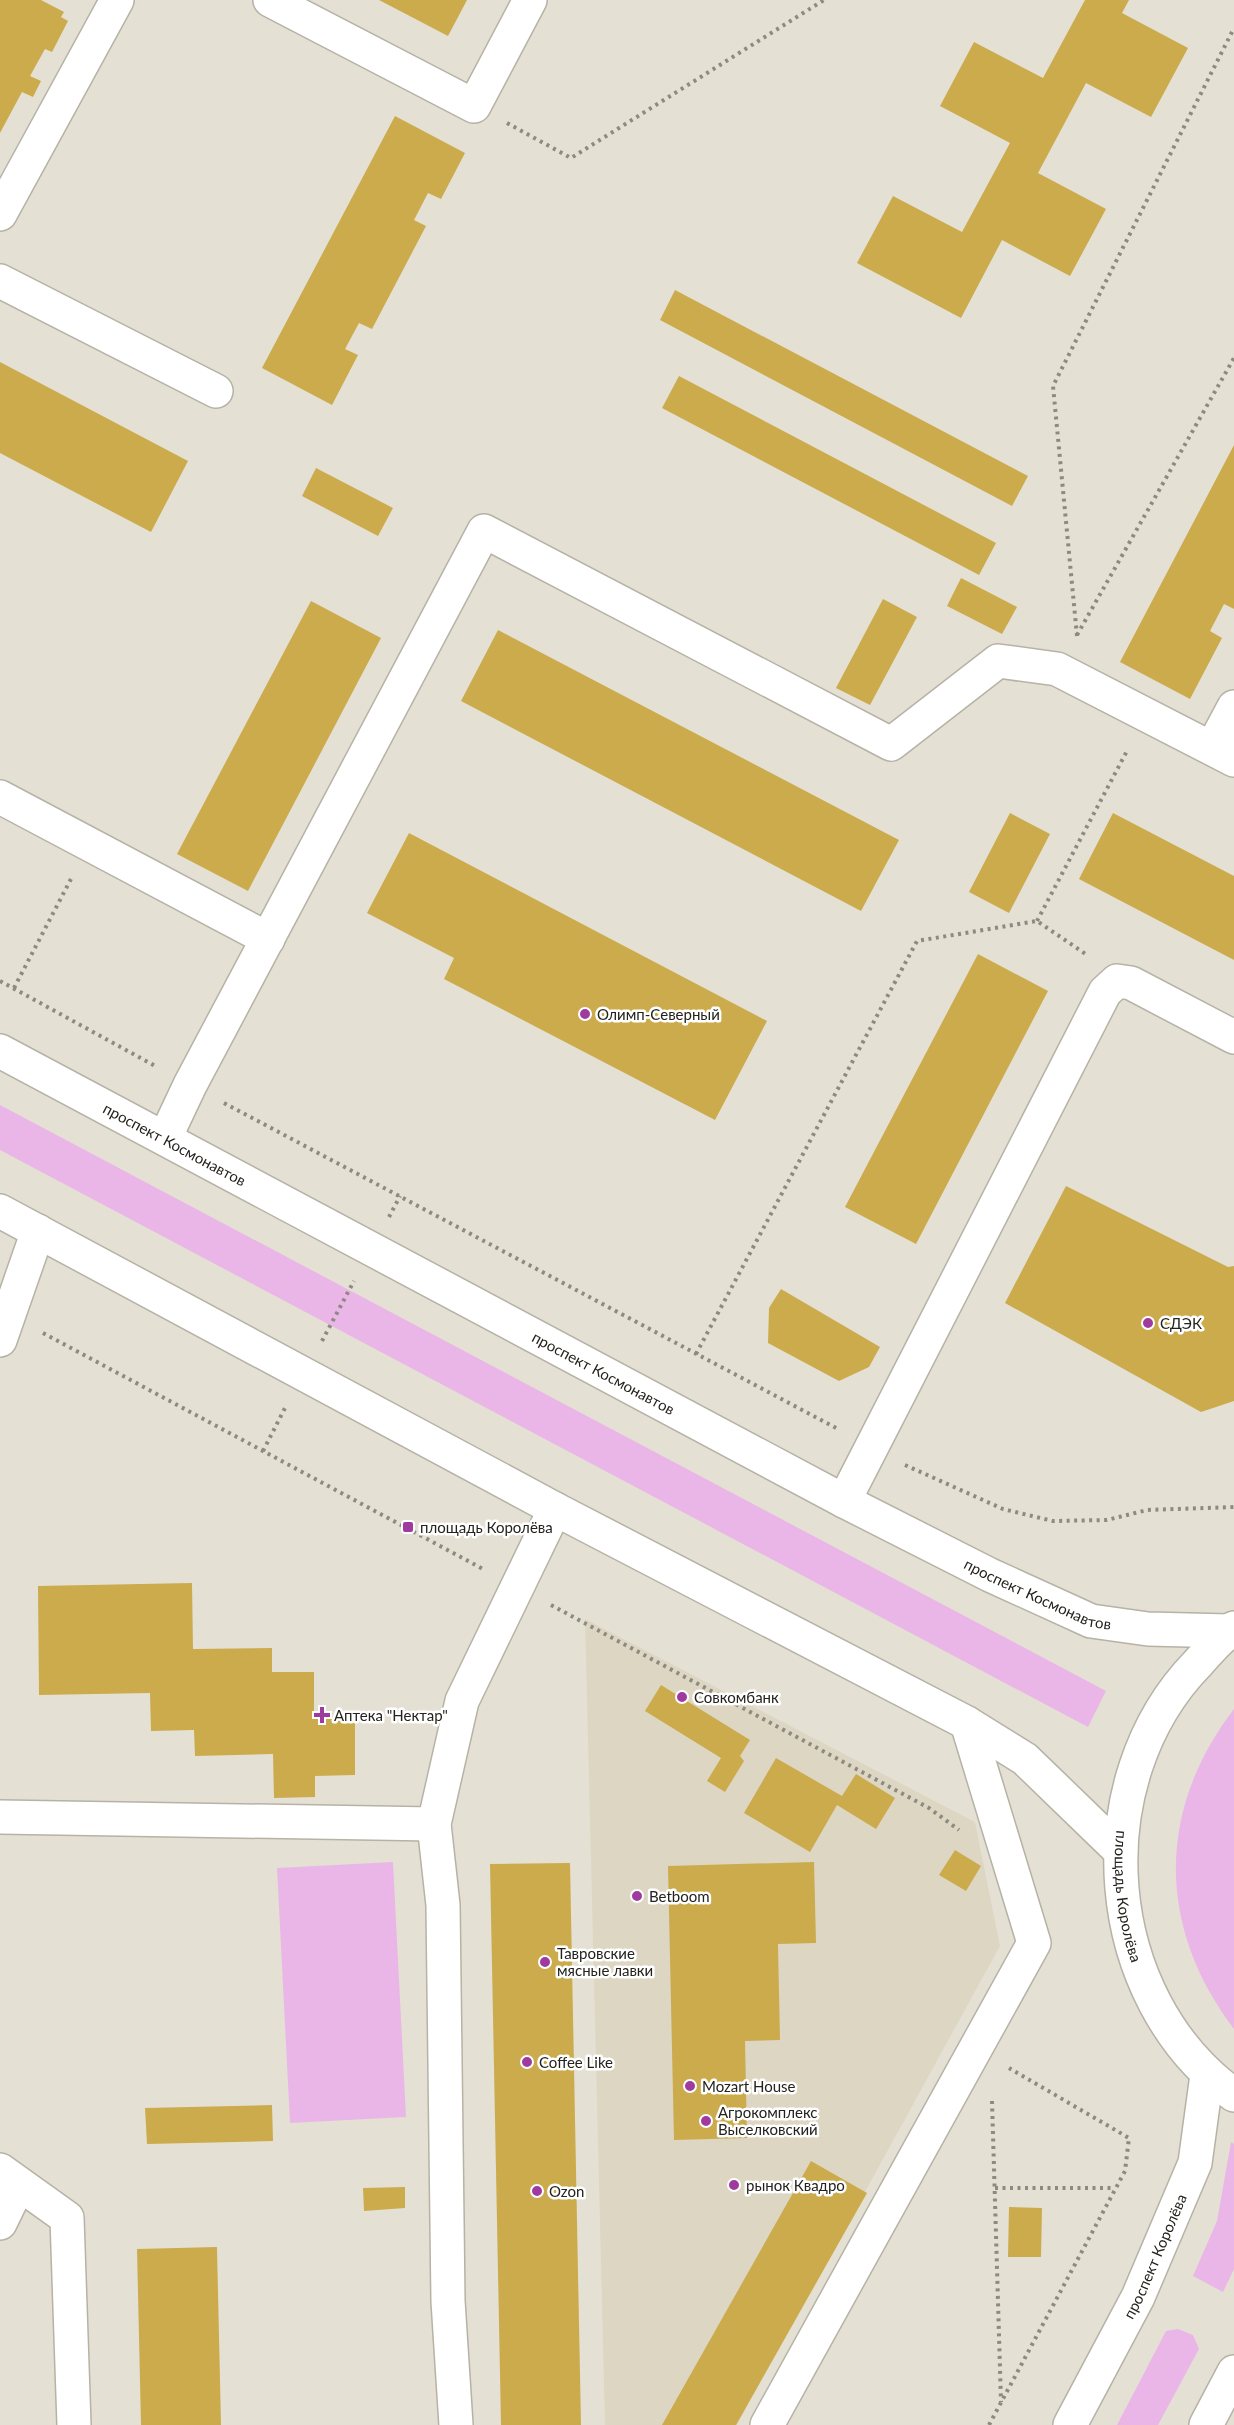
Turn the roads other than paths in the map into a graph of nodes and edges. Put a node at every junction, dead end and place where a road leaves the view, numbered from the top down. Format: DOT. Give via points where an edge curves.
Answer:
graph roads {
  1 [pos="117,0"];
  2 [pos="270,0"];
  3 [pos="530,0"];
  4 [pos="0,214"];
  5 [pos="0,280"];
  6 [pos="216,391"];
  7 [pos="1234,707"];
  8 [pos="1223,754"];
  9 [pos="0,797"];
  10 [pos="268,939"];
  11 [pos="1234,1037"];
  12 [pos="0,1051"];
  13 [pos="165,1138"];
  14 [pos="0,1211"];
  15 [pos="38,1231"];
  16 [pos="5,1328"];
  17 [pos="844,1500"];
  18 [pos="555,1509"];
  19 [pos="1232,1629"];
  20 [pos="966,1723"];
  21 [pos="0,1817"];
  22 [pos="434,1824"];
  23 [pos="1119,1850"];
  24 [pos="1207,2075"];
  25 [pos="1234,2095"];
  26 [pos="9,2177"];
  27 [pos="0,2223"];
  28 [pos="1234,2372"];
  29 [pos="75,2425"];
  30 [pos="456,2425"];
  31 [pos="767,2425"];
  32 [pos="1070,2425"];
  33 [pos="1206,2425"];
  1 -- 4 [label="main road"];
  2 -- 3 [label="main road" via="474,106"];
  5 -- 6 [label="main road"];
  7 -- 8 [label="main road"];
  8 -- 10 [label="main road" via="1057,669 998,662 891,744 484,531"];
  9 -- 10 [label="main road"];
  10 -- 13 [label="main road"];
  11 -- 17 [label="main road" via="1131,983 1117,981 1105,992"];
  12 -- 13 [label="main road, проспект Космонавтов"];
  13 -- 17 [label="main road, проспект Космонавтов"];
  14 -- 15 [label="main road"];
  15 -- 16 [label="main road"];
  15 -- 18 [label="main road"];
  17 -- 19 [label="main road, проспект Космонавтов" via="990,1575 1091,1621 1148,1629"];
  18 -- 20 [label="main road"];
  18 -- 22 [label="main road" via="462,1701"];
  19 -- 23 [label="main road, площадь Королёва" via="1179,1683 1148,1733 1128,1787"];
  20 -- 23 [label="main road" via="1025,1759"];
  20 -- 31 [label="main road" via="1034,1943 983,2054"];
  21 -- 22 [label="main road"];
  22 -- 30 [label="main road" via="442,1905 448,2301"];
  23 -- 24 [label="main road, площадь Королёва" via="1130,1944 1163,2021"];
  24 -- 25 [label="main road, площадь Королёва"];
  24 -- 32 [label="main road, проспект Королёва" via="1195,2163 1138,2296"];
  26 -- 27 [label="main road"];
  26 -- 29 [label="main road" via="67,2218"];
  28 -- 33 [label="main road"];
}
